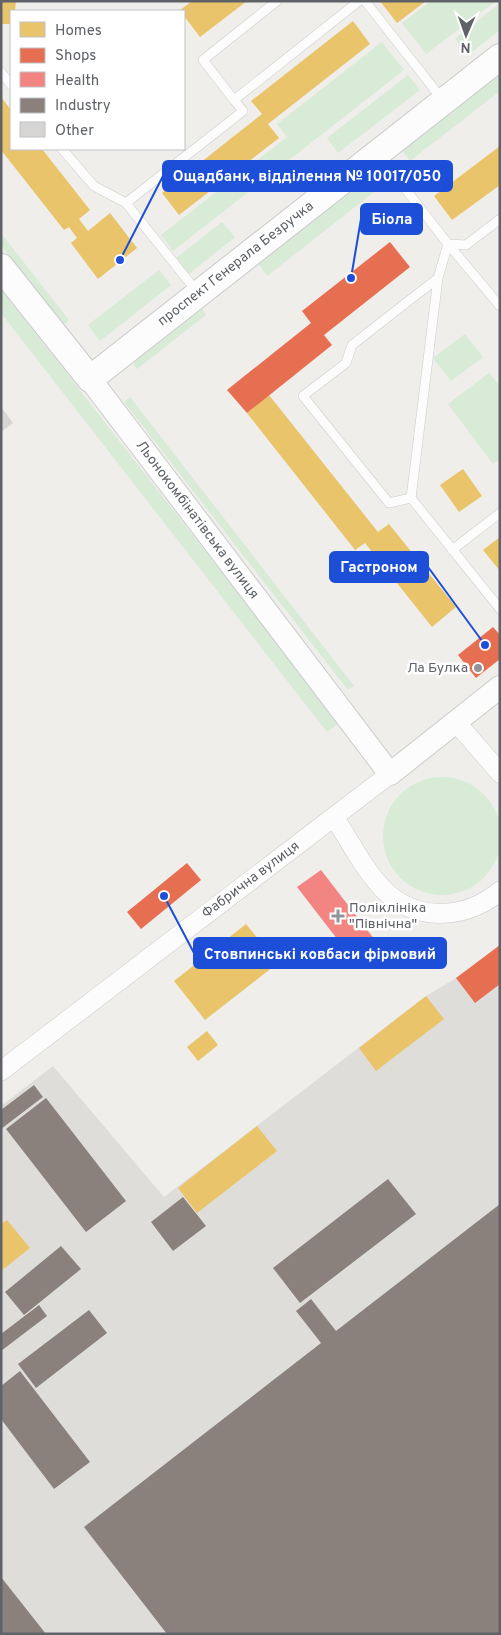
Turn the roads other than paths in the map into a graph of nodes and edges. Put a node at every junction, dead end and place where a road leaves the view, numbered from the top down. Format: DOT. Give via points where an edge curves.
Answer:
graph roads {
  1 [pos="277,1"];
  2 [pos="359,1"];
  3 [pos="364,1"];
  4 [pos="500,57"];
  5 [pos="1,72"];
  6 [pos="10,84"];
  7 [pos="234,100"];
  8 [pos="444,101"];
  9 [pos="63,150"];
  10 [pos="377,153"];
  11 [pos="126,203"];
  12 [pos="500,219"];
  13 [pos="448,244"];
  14 [pos="1,267"];
  15 [pos="438,278"];
  16 [pos="198,294"];
  17 [pos="500,306"];
  18 [pos="90,379"];
  19 [pos="411,498"];
  20 [pos="500,513"];
  21 [pos="452,550"];
  22 [pos="498,603"];
  23 [pos="500,687"];
  24 [pos="456,722"];
  25 [pos="500,773"];
  26 [pos="390,774"];
  27 [pos="334,817"];
  28 [pos="500,891"];
  29 [pos="1,1071"];
  1 -- 7 [label="lane" via="203,60"];
  2 -- 7 [label="lane"];
  3 -- 8 [label="lane"];
  4 -- 8 [label="main road, проспект Генерала Безручка"];
  5 -- 6 [label="lane"];
  7 -- 11 [label="lane" via="243,111"];
  8 -- 10 [label="main road, проспект Генерала Безручка"];
  9 -- 11 [label="lane" via="94,186"];
  10 -- 13 [label="lane"];
  10 -- 16 [label="main road, проспект Генерала Безручка"];
  11 -- 16 [label="lane"];
  12 -- 13 [label="lane" via="466,245"];
  13 -- 15 [label="lane"];
  13 -- 17 [label="lane"];
  14 -- 18 [label="main road, Льонокомбінатівська вулиця"];
  15 -- 19 [label="lane"];
  15 -- 19 [label="lane" via="352,345 346,363 303,396 389,503"];
  16 -- 18 [label="main road, проспект Генерала Безручка"];
  18 -- 26 [label="street, Льонокомбінатівська вулиця"];
  19 -- 21 [label="lane"];
  20 -- 21 [label="lane"];
  21 -- 22 [label="lane"];
  23 -- 24 [label="street, Фабрична вулиця"];
  24 -- 25 [label="street"];
  24 -- 26 [label="street, Фабрична вулиця"];
  26 -- 27 [label="street, Фабрична вулиця"];
  27 -- 28 [label="street" via="375,880 408,906 436,914 450,914 478,906"];
  27 -- 29 [label="street, Фабрична вулиця"];
}
